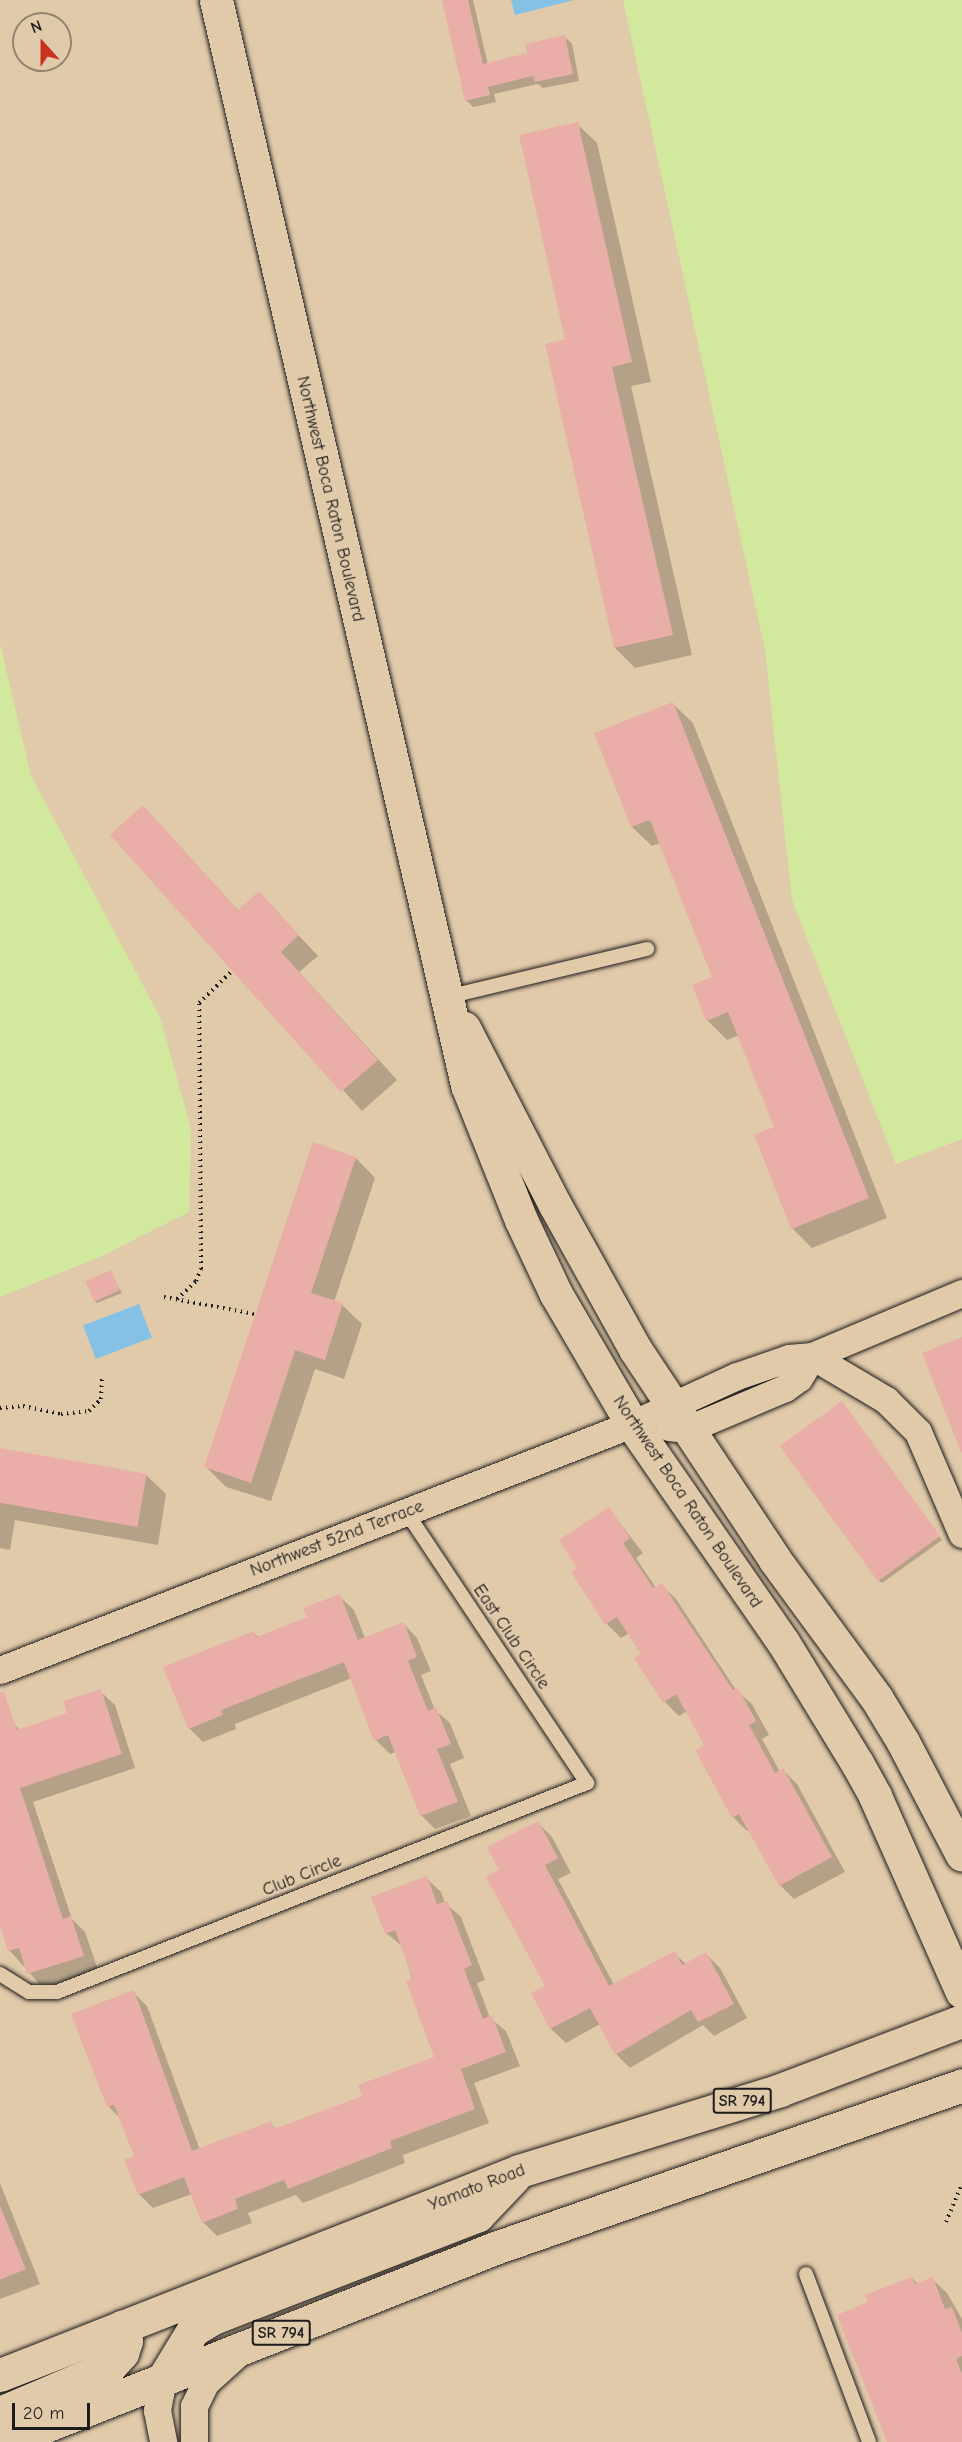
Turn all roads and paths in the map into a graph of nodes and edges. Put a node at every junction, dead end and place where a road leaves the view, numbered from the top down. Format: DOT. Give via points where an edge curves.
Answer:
graph roads {
  1 [pos="216,0"];
  2 [pos="647,949"];
  3 [pos="232,971"];
  4 [pos="447,997"];
  5 [pos="962,1293"];
  6 [pos="164,1297"];
  7 [pos="177,1299"];
  8 [pos="255,1314"];
  9 [pos="812,1356"];
  10 [pos="102,1378"];
  11 [pos="0,1408"];
  12 [pos="680,1417"];
  13 [pos="632,1424"];
  14 [pos="406,1512"];
  15 [pos="962,1534"];
  16 [pos="0,1670"];
  17 [pos="587,1783"];
  18 [pos="962,1855"];
  19 [pos="0,1974"];
  20 [pos="962,1992"];
  21 [pos="962,2021"];
  22 [pos="962,2085"];
  23 [pos="519,2172"];
  24 [pos="962,2184"];
  25 [pos="946,2222"];
  26 [pos="806,2274"];
  27 [pos="122,2327"];
  28 [pos="244,2347"];
  29 [pos="0,2375"];
  30 [pos="163,2379"];
  31 [pos="0,2413"];
  32 [pos="4,2442"];
  33 [pos="163,2442"];
  34 [pos="194,2442"];
  35 [pos="869,2442"];
  1 -- 4 [label="street, Northwest Boca Raton Boulevard" via="427,925"];
  2 -- 4 [label="lane"];
  3 -- 7 [label="path" via="199,1004 201,1269 196,1281"];
  4 -- 12 [label="street, Northwest Boca Raton Boulevard" via="635,1349"];
  4 -- 13 [label="street, Northwest Boca Raton Boulevard" via="467,1085 520,1220 573,1324"];
  5 -- 9 [label="street"];
  6 -- 7 [label="path"];
  7 -- 8 [label="path"];
  9 -- 12 [label="street" via="799,1378 785,1388"];
  9 -- 15 [label="street" via="886,1400 918,1432"];
  10 -- 11 [label="path" via="101,1399 89,1411 61,1414 23,1406"];
  12 -- 13 [label="street"];
  12 -- 18 [label="street, Northwest Boca Raton Boulevard" via="877,1699"];
  13 -- 14 [label="street, Northwest 52nd Terrace"];
  13 -- 20 [label="street, Northwest Boca Raton Boulevard" via="783,1642 857,1763"];
  14 -- 16 [label="street, Northwest 52nd Terrace"];
  14 -- 17 [label="lane, East Club Circle"];
  17 -- 19 [label="lane, Club Circle" via="57,1992 28,1992"];
  21 -- 23 [label="street, Yamato Road / SR 794" via="780,2090"];
  22 -- 28 [label="street, SR 794" via="506,2244"];
  23 -- 27 [label="street, Yamato Road / SR 794"];
  23 -- 30 [label="street" via="478,2215 213,2318 194,2330"];
  24 -- 25 [label="path"];
  26 -- 35 [label="lane"];
  27 -- 29 [label="street, Yamato Road / SR 794"];
  27 -- 31 [label="street" via="124,2347 110,2366"];
  28 -- 30 [label="street, SR 794"];
  28 -- 34 [label="street" via="205,2383 194,2406"];
  30 -- 32 [label="street, SR 794"];
  30 -- 33 [label="street" via="157,2410"];
}
